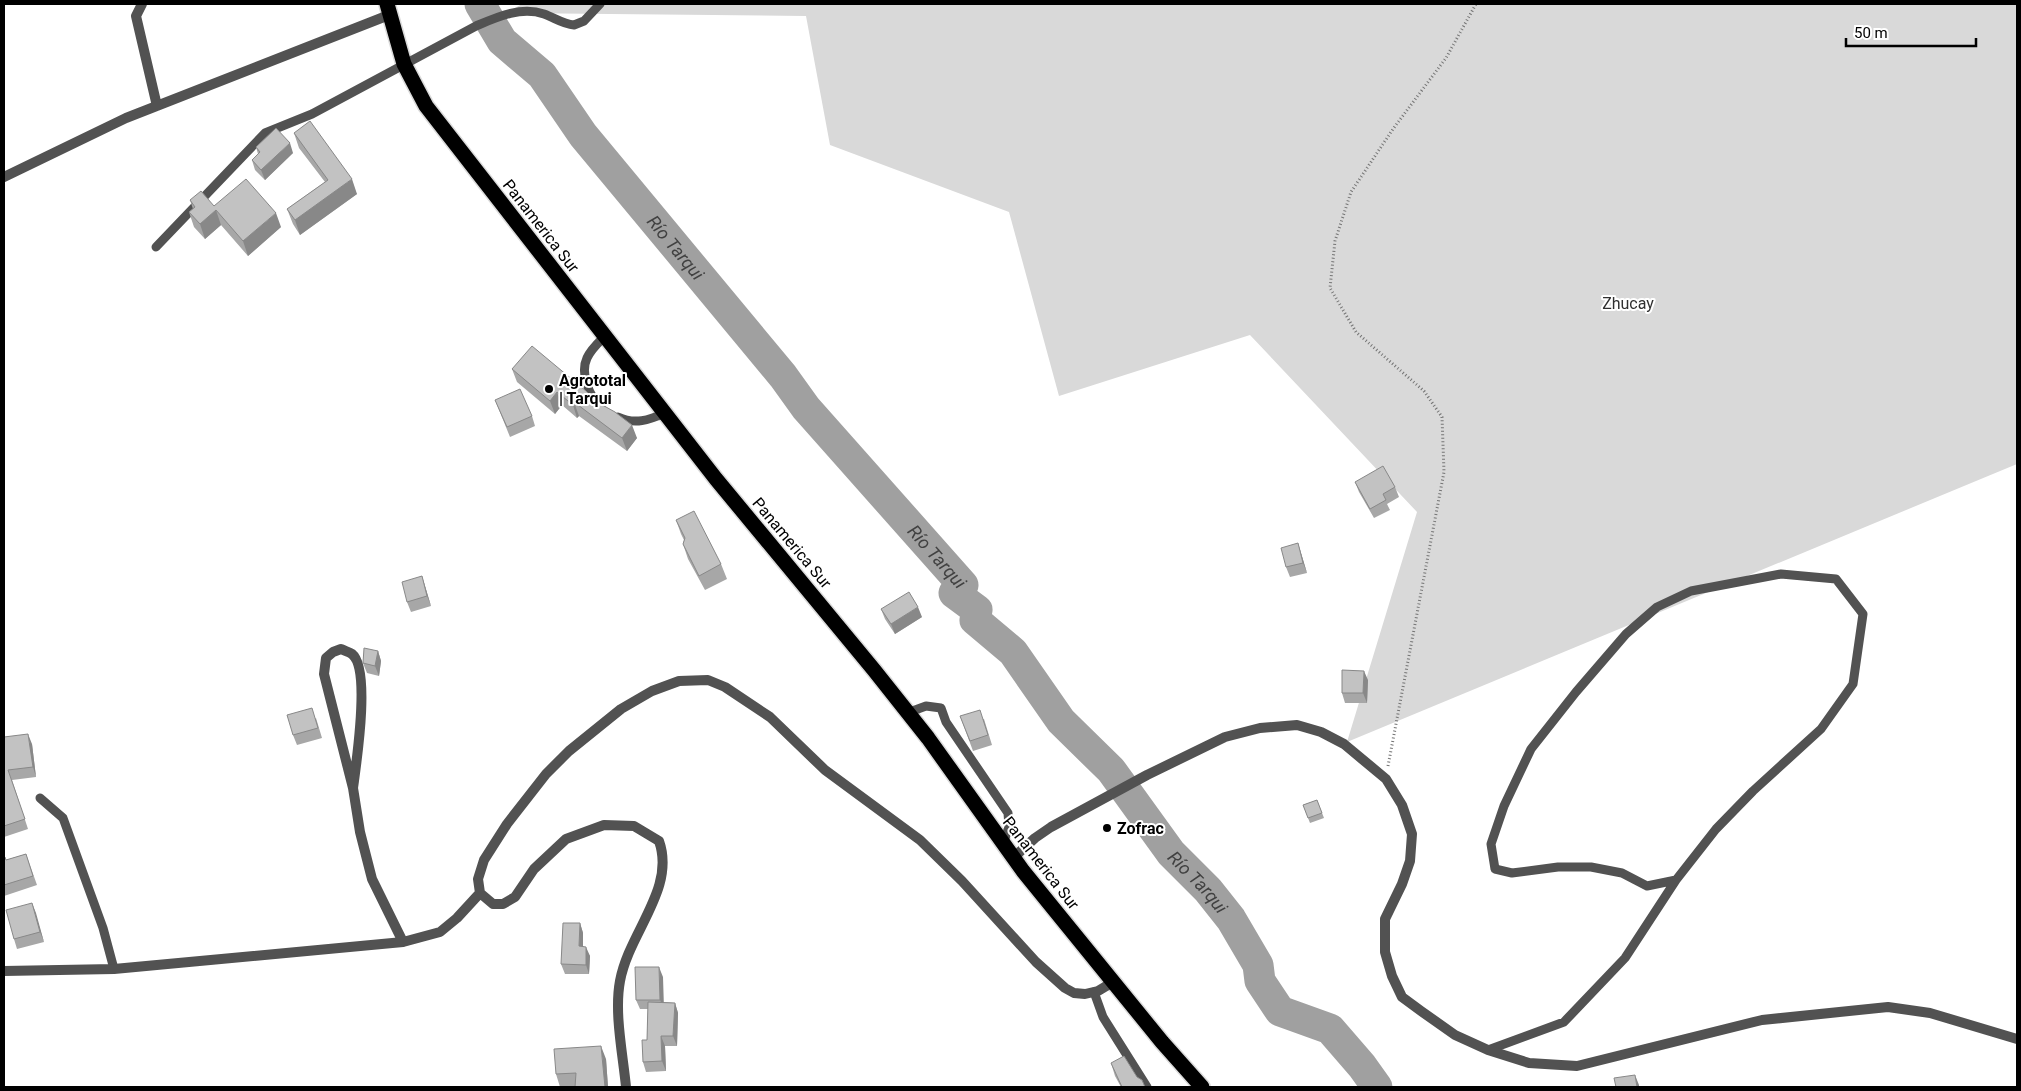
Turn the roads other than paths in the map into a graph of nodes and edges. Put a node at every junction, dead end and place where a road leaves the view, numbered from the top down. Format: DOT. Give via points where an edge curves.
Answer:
graph roads {
  1 [pos="142,4"];
  2 [pos="600,4"];
  3 [pos="388,10"];
  4 [pos="404,64"];
  5 [pos="157,106"];
  6 [pos="4,177"];
  7 [pos="156,247"];
  8 [pos="605,336"];
  9 [pos="665,413"];
  10 [pos="908,713"];
  11 [pos="353,788"];
  12 [pos="40,798"];
  13 [pos="1003,844"];
  14 [pos="1013,858"];
  15 [pos="1676,880"];
  16 [pos="480,893"];
  17 [pos="403,942"];
  18 [pos="114,969"];
  19 [pos="4,971"];
  20 [pos="1113,982"];
  21 [pos="1094,992"];
  22 [pos="2017,1039"];
  23 [pos="1488,1050"];
  24 [pos="626,1087"];
  25 [pos="1147,1087"];
  26 [pos="1202,1087"];
  1 -- 5 [label="street" via="136,16"];
  2 -- 4 [label="lane" via="584,21 574,25 534,12 500,16"];
  3 -- 4 [label="highway, Panamerica Sur"];
  3 -- 5 [label="street"];
  4 -- 7 [label="lane" via="312,114 265,134"];
  4 -- 8 [label="highway, Panamerica Sur" via="426,106"];
  5 -- 6 [label="street"];
  8 -- 9 [label="highway, Panamerica Sur"];
  8 -- 9 [label="lane" via="585,360 587,386 595,402 627,421 645,421"];
  9 -- 10 [label="highway, Panamerica Sur"];
  10 -- 13 [label="highway, Panamerica Sur"];
  10 -- 13 [label="lane" via="926,706 941,708 946,722 1008,813 1009,827"];
  11 -- 11 [label="street" via="361,728 361,684 353,654 342,649 326,658 324,674"];
  11 -- 17 [label="street" via="372,879"];
  12 -- 18 [label="lane" via="63,818 103,928"];
  13 -- 14 [label="highway, Panamerica Sur"];
  14 -- 20 [label="highway, Panamerica Sur"];
  14 -- 23 [label="street" via="1051,827 1147,775 1225,738 1260,728 1296,725 1321,732 1344,744 1386,779 1402,805 1412,834 1410,860 1385,920 1385,952 1402,997 1455,1034"];
  15 -- 15 [label="lane" via="1716,829 1821,729 1853,684 1863,614 1836,579 1781,574 1691,592 1657,607 1626,634 1531,749 1504,806 1491,844 1495,868 1512,873 1558,866 1591,867 1622,873 1647,886"];
  15 -- 23 [label="lane" via="1625,958 1564,1022"];
  16 -- 17 [label="street" via="440,932"];
  16 -- 21 [label="street" via="478,878 484,860 507,824 546,774 569,751 621,709 652,691 679,681 708,680 725,687 770,717 825,770 920,840 1036,962 1065,988 1074,993"];
  16 -- 24 [label="street" via="493,904 503,904 515,897 534,868 566,839 604,825 634,826 659,841 664,854 664,873 651,908 625,959 619,983"];
  17 -- 18 [label="street"];
  18 -- 19 [label="street"];
  20 -- 21 [label="street"];
  20 -- 26 [label="highway, Panamerica Sur"];
  21 -- 25 [label="lane" via="1104,1017"];
  22 -- 23 [label="street" via="1930,1013 1888,1007 1762,1020 1577,1066 1529,1063"];
}
